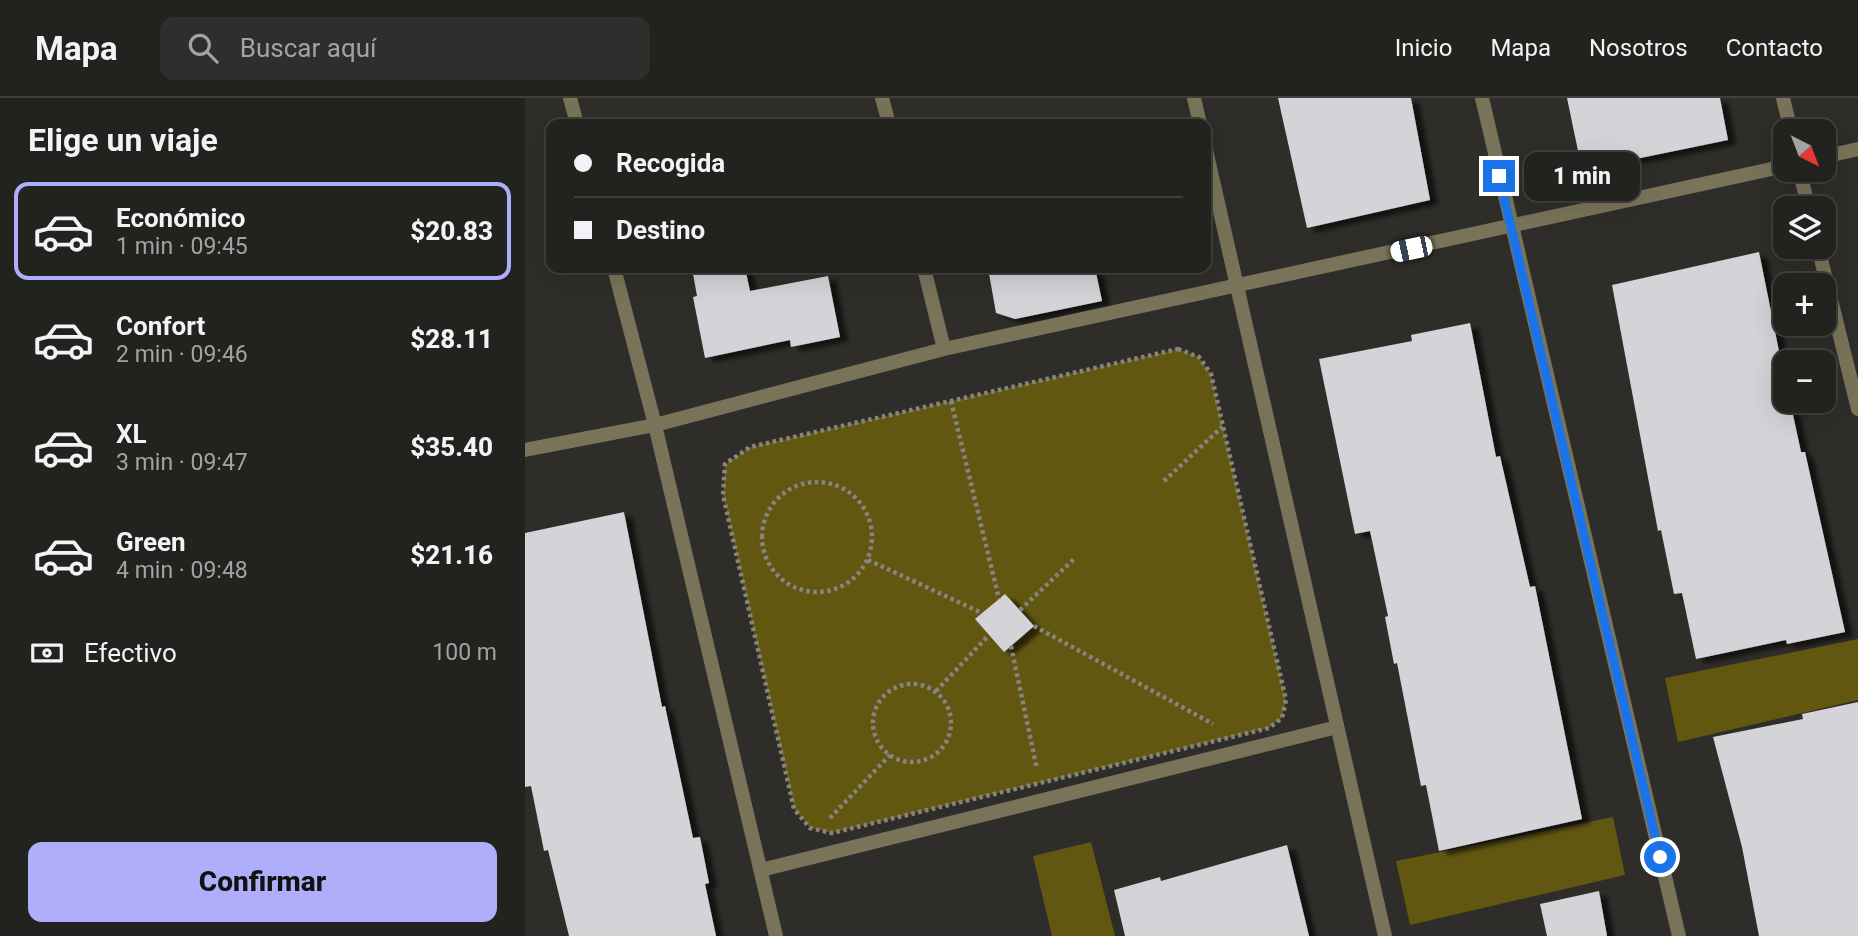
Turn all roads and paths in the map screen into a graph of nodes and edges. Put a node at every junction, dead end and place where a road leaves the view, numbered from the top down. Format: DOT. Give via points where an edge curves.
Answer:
graph roads {
  1 [pos="571,98"];
  2 [pos="882,98"];
  3 [pos="1194,98"];
  4 [pos="1482,98"];
  5 [pos="1783,98"];
  6 [pos="576,119"];
  7 [pos="888,119"];
  8 [pos="1199,119"];
  9 [pos="1788,119"];
  10 [pos="1858,149"];
  11 [pos="1836,154"];
  12 [pos="1773,169"];
  13 [pos="1211,172"];
  14 [pos="1511,227"];
  15 [pos="1821,259"];
  16 [pos="615,273"];
  17 [pos="925,273"];
  18 [pos="1237,287"];
  19 [pos="944,349"];
  20 [pos="951,401"];
  21 [pos="1858,409"];
  22 [pos="655,425"];
  23 [pos="1222,426"];
  24 [pos="525,450"];
  25 [pos="1164,481"];
  26 [pos="1074,559"];
  27 [pos="868,560"];
  28 [pos="999,599"];
  29 [pos="1020,610"];
  30 [pos="982,613"];
  31 [pos="1034,626"];
  32 [pos="989,635"];
  33 [pos="1011,646"];
  34 [pos="936,691"];
  35 [pos="1337,727"];
  36 [pos="1235,737"];
  37 [pos="890,755"];
  38 [pos="1040,783"];
  39 [pos="819,830"];
  40 [pos="761,870"];
  41 [pos="776,936"];
  42 [pos="1385,936"];
  43 [pos="1679,936"];
  1 -- 6 [label="street"];
  2 -- 7 [label="street"];
  3 -- 8 [label="street"];
  4 -- 14 [label="street"];
  5 -- 9 [label="street"];
  10 -- 11 [label="street"];
  12 -- 14 [label="street"];
  13 -- 18 [label="street"];
  14 -- 18 [label="street"];
  14 -- 43 [label="street"];
  15 -- 21 [label="street"];
  16 -- 22 [label="street"];
  17 -- 19 [label="street"];
  18 -- 19 [label="street"];
  18 -- 35 [label="street"];
  19 -- 22 [label="street"];
  20 -- 23 [label="path" via="1178,349 1199,357 1211,374"];
  20 -- 28 [label="path"];
  20 -- 39 [label="path" via="750,447 725,464 723,495 795,808 810,828"];
  22 -- 24 [label="street"];
  22 -- 40 [label="street"];
  23 -- 25 [label="path"];
  23 -- 36 [label="path" via="1286,700 1282,718 1269,728"];
  26 -- 29 [label="path"];
  27 -- 27 [label="path" via="871,522 860,501 842,488 823,482 796,486 777,499 767,514 764,553 776,575 791,586 812,592 834,590 850,582"];
  27 -- 30 [label="path"];
  31 -- 36 [label="path"];
  32 -- 34 [label="path"];
  33 -- 38 [label="path"];
  34 -- 37 [label="path" via="951,718 944,746 922,762 901,761"];
  34 -- 37 [label="path" via="920,685 899,686 878,703 873,729 879,745"];
  35 -- 40 [label="street"];
  35 -- 42 [label="street"];
  36 -- 38 [label="path"];
  37 -- 39 [label="path"];
  38 -- 39 [label="path" via="832,833"];
  40 -- 41 [label="street"];
}
